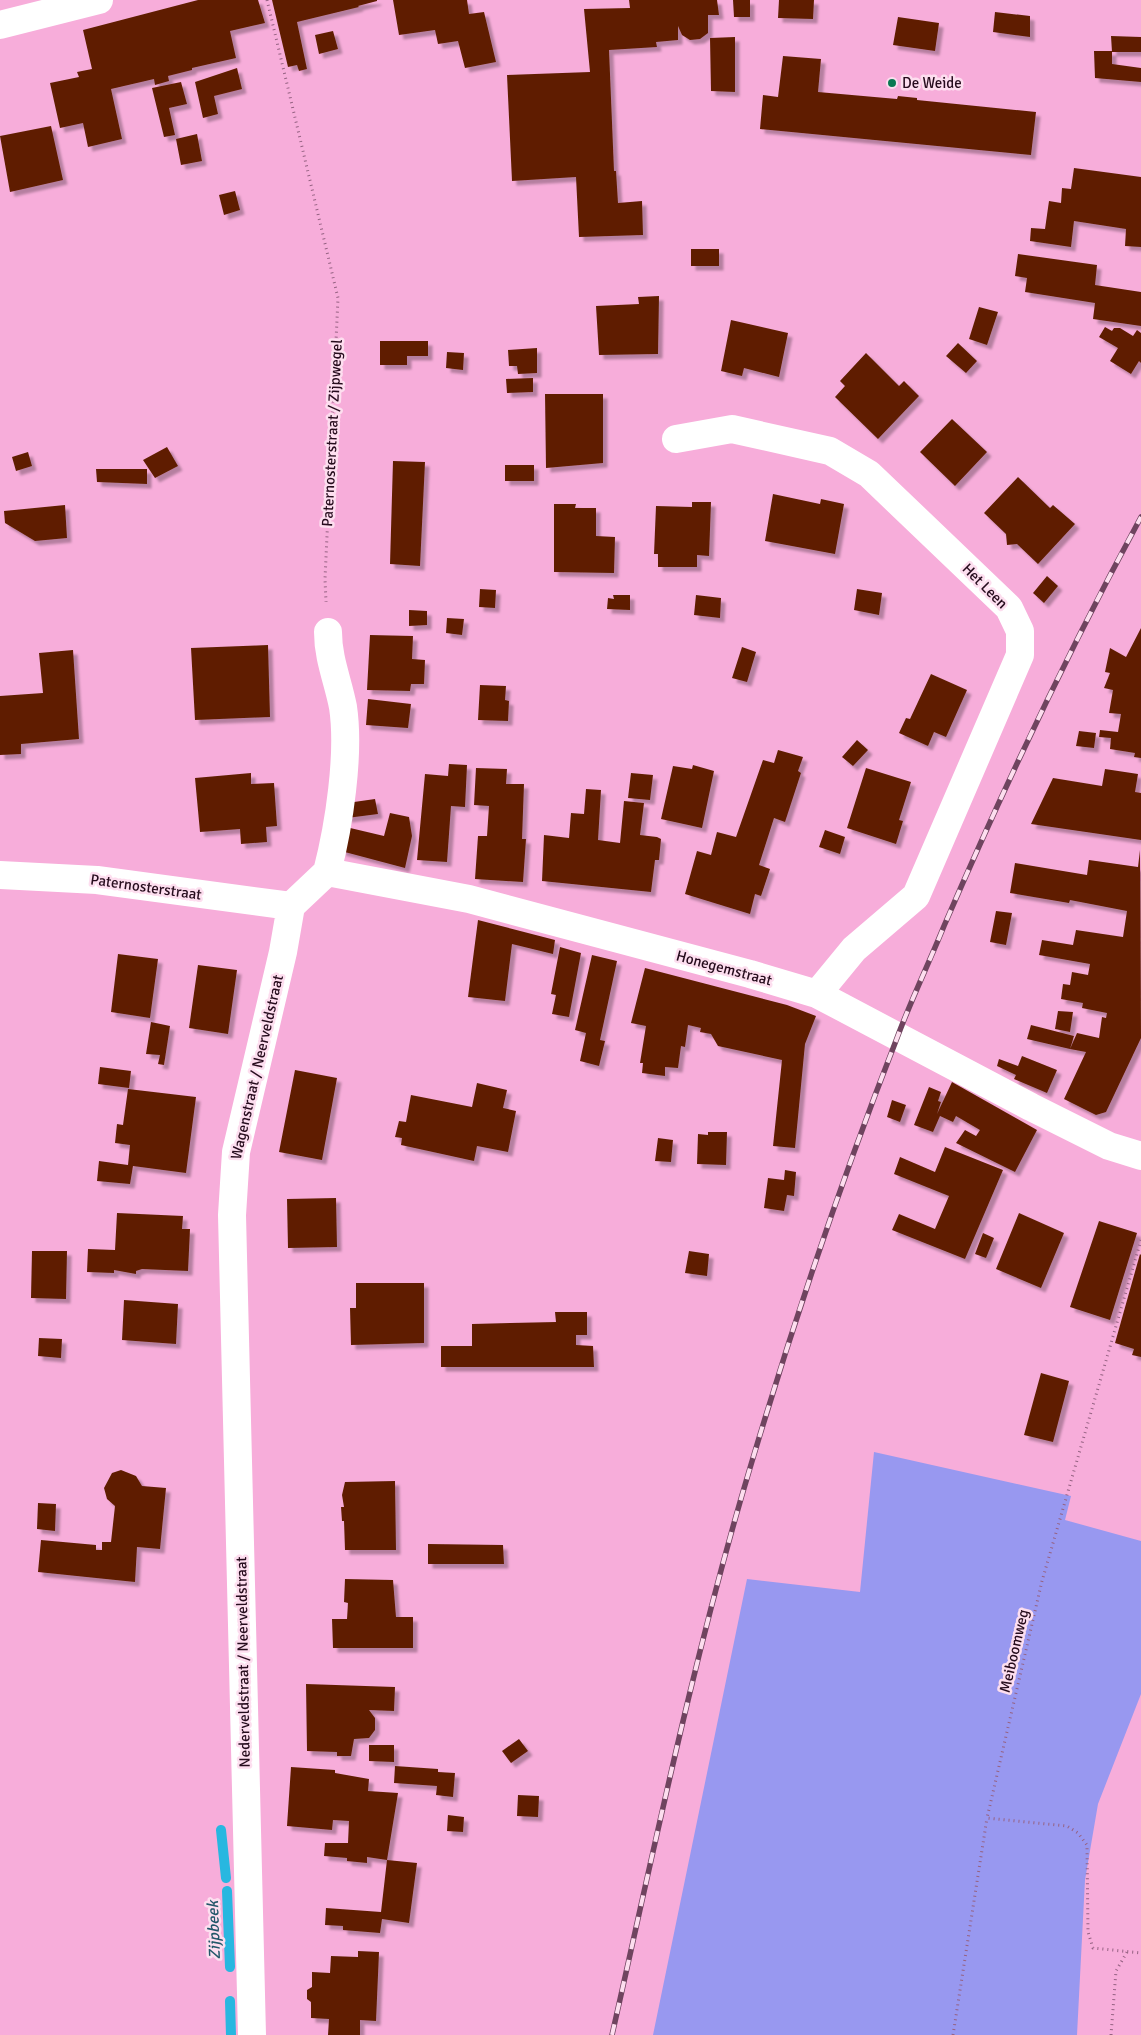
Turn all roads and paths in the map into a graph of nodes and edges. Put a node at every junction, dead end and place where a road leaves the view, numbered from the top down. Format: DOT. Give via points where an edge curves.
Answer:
graph roads {
  1 [pos="99,0"];
  2 [pos="267,0"];
  3 [pos="0,24"];
  4 [pos="676,439"];
  5 [pos="328,632"];
  6 [pos="327,872"];
  7 [pos="0,874"];
  8 [pos="291,906"];
  9 [pos="817,994"];
  10 [pos="1141,1156"];
  11 [pos="1141,1240"];
  12 [pos="234,1289"];
  13 [pos="987,1818"];
  14 [pos="1127,1952"];
  15 [pos="1141,1953"];
  16 [pos="252,2035"];
  17 [pos="953,2035"];
  18 [pos="1111,2035"];
  1 -- 3 [label="street"];
  2 -- 5 [label="path, Paternosterstraat / Zijpwegel" via="338,298 325,580"];
  4 -- 9 [label="street, Het Leen" via="732,429 830,451 869,474 1009,608 1020,631 1020,655 916,896 854,949"];
  5 -- 6 [label="street" via="328,653 343,708 344,765 333,851"];
  6 -- 8 [label="street"];
  6 -- 9 [label="street, Honegemstraat" via="469,899"];
  7 -- 8 [label="street, Paternosterstraat" via="97,880"];
  8 -- 12 [label="street, Wagenstraat / Neerveldstraat" via="236,1152 232,1215"];
  9 -- 10 [label="street, Honegemstraat" via="1109,1146"];
  11 -- 13 [label="path, Meiboomweg" via="1042,1581"];
  12 -- 16 [label="street, Nederveldstraat / Neerveldstraat"];
  13 -- 14 [label="path" via="1067,1826 1078,1833 1087,1845 1088,1932 1093,1948"];
  13 -- 17 [label="path, Meiboomweg"];
  14 -- 15 [label="path"];
  14 -- 18 [label="path" via="1116,1971"];
}
